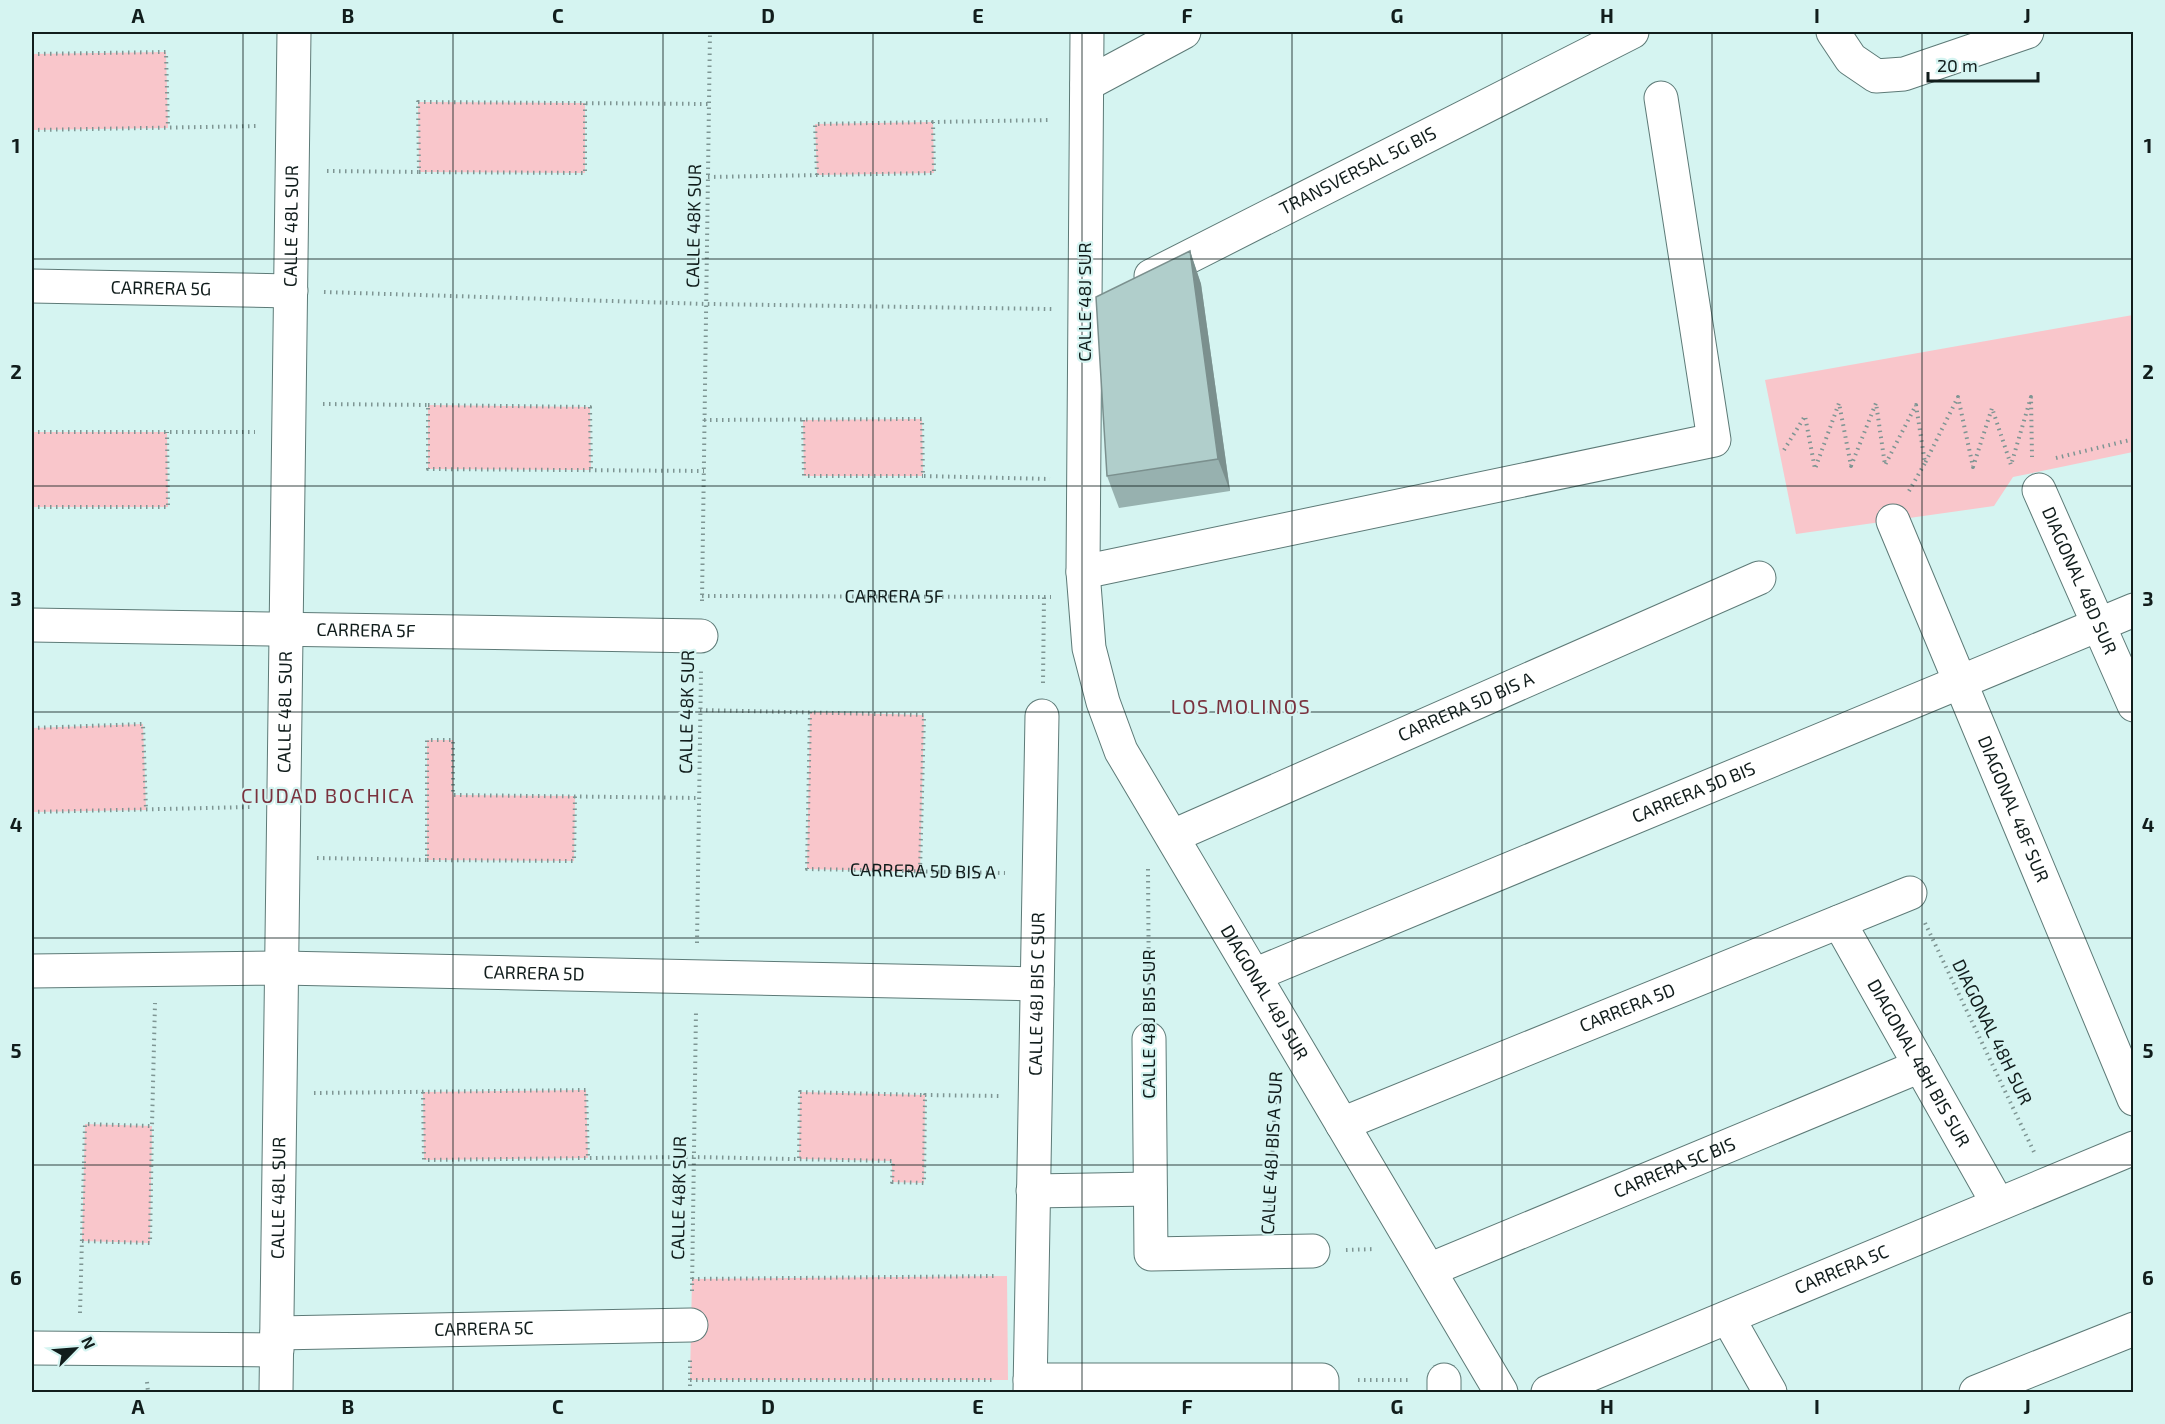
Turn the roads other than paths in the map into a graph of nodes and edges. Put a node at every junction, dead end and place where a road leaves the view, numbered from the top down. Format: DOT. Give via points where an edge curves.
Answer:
graph roads {
  1 [pos="294,32"];
  2 [pos="1087,32"];
  3 [pos="1184,32"];
  4 [pos="1632,32"];
  5 [pos="1833,32"];
  6 [pos="2027,32"];
  7 [pos="1087,84"];
  8 [pos="1662,98"];
  9 [pos="32,286"];
  10 [pos="291,291"];
  11 [pos="1085,310"];
  12 [pos="2036,477"];
  13 [pos="1893,521"];
  14 [pos="1759,578"];
  15 [pos="1084,585"];
  16 [pos="2133,610"];
  17 [pos="32,625"];
  18 [pos="2098,625"];
  19 [pos="286,628"];
  20 [pos="701,636"];
  21 [pos="1960,682"];
  22 [pos="2133,705"];
  23 [pos="1042,716"];
  24 [pos="1173,836"];
  25 [pos="1910,893"];
  26 [pos="1839,922"];
  27 [pos="282,968"];
  28 [pos="32,971"];
  29 [pos="1254,975"];
  30 [pos="1037,984"];
  31 [pos="1149,1039"];
  32 [pos="1920,1066"];
  33 [pos="2133,1099"];
  34 [pos="1342,1124"];
  35 [pos="2133,1148"];
  36 [pos="1150,1189"];
  37 [pos="1033,1191"];
  38 [pos="1998,1204"];
  39 [pos="1313,1251"];
  40 [pos="1422,1259"];
  41 [pos="1728,1318"];
  42 [pos="691,1325"];
  43 [pos="2133,1329"];
  44 [pos="277,1342"];
  45 [pos="32,1348"];
  46 [pos="1030,1386"];
  47 [pos="1322,1386"];
  48 [pos="276,1392"];
  49 [pos="1501,1392"];
  50 [pos="1548,1392"];
  51 [pos="1770,1392"];
  52 [pos="1976,1392"];
  1 -- 10 [label="street, CALLE 48L SUR"];
  2 -- 7 [label="street, CALLE 48J SUR"];
  3 -- 7 [label="street"];
  4 -- 11 [label="street, TRANSVERSAL 5G BIS"];
  5 -- 6 [label="street" via="1851,59 1876,76 1904,74"];
  7 -- 11 [label="street, CALLE 48J SUR"];
  8 -- 15 [label="street" via="1714,440"];
  9 -- 10 [label="street, CARRERA 5G"];
  10 -- 19 [label="street, CALLE 48L SUR"];
  11 -- 15 [label="street, CALLE 48J SUR"];
  12 -- 18 [label="street, DIAGONAL 48D SUR"];
  13 -- 21 [label="street, DIAGONAL 48F SUR"];
  14 -- 24 [label="street, CARRERA 5D BIS A"];
  15 -- 24 [label="street, DIAGONAL 48J SUR" via="1089,648 1103,702 1121,751"];
  16 -- 18 [label="street, CARRERA 5D BIS"];
  17 -- 19 [label="street, CARRERA 5F"];
  18 -- 21 [label="street, CARRERA 5D BIS"];
  18 -- 22 [label="street, DIAGONAL 48D SUR"];
  19 -- 20 [label="street, CARRERA 5F"];
  19 -- 27 [label="street, CALLE 48L SUR"];
  21 -- 29 [label="street, CARRERA 5D BIS"];
  21 -- 33 [label="street, DIAGONAL 48F SUR"];
  23 -- 30 [label="street, CALLE 48J BIS C SUR"];
  24 -- 29 [label="street, DIAGONAL 48J SUR"];
  25 -- 26 [label="street, CARRERA 5D"];
  26 -- 32 [label="street, DIAGONAL 48H BIS SUR"];
  26 -- 34 [label="street, CARRERA 5D"];
  27 -- 28 [label="street, CARRERA 5D"];
  27 -- 30 [label="street, CARRERA 5D"];
  27 -- 44 [label="street, CALLE 48L SUR"];
  29 -- 34 [label="street, DIAGONAL 48J SUR"];
  30 -- 37 [label="street, CALLE 48J BIS C SUR"];
  31 -- 36 [label="street, CALLE 48J BIS SUR"];
  32 -- 38 [label="street, DIAGONAL 48H BIS SUR"];
  32 -- 40 [label="street, CARRERA 5C BIS"];
  34 -- 40 [label="street, DIAGONAL 48J SUR"];
  35 -- 38 [label="street, CARRERA 5C"];
  36 -- 37 [label="street"];
  36 -- 39 [label="street, CALLE 48J BIS SUR" via="1151,1254"];
  37 -- 46 [label="street, CALLE 48J BIS C SUR"];
  38 -- 41 [label="street, CARRERA 5C"];
  40 -- 49 [label="street, DIAGONAL 48J SUR"];
  41 -- 50 [label="street, CARRERA 5C"];
  41 -- 51 [label="street"];
  42 -- 44 [label="street, CARRERA 5C"];
  43 -- 52 [label="street"];
  44 -- 45 [label="street, CARRERA 5C"];
  44 -- 48 [label="street, CALLE 48L SUR"];
  46 -- 47 [label="street"];
}
